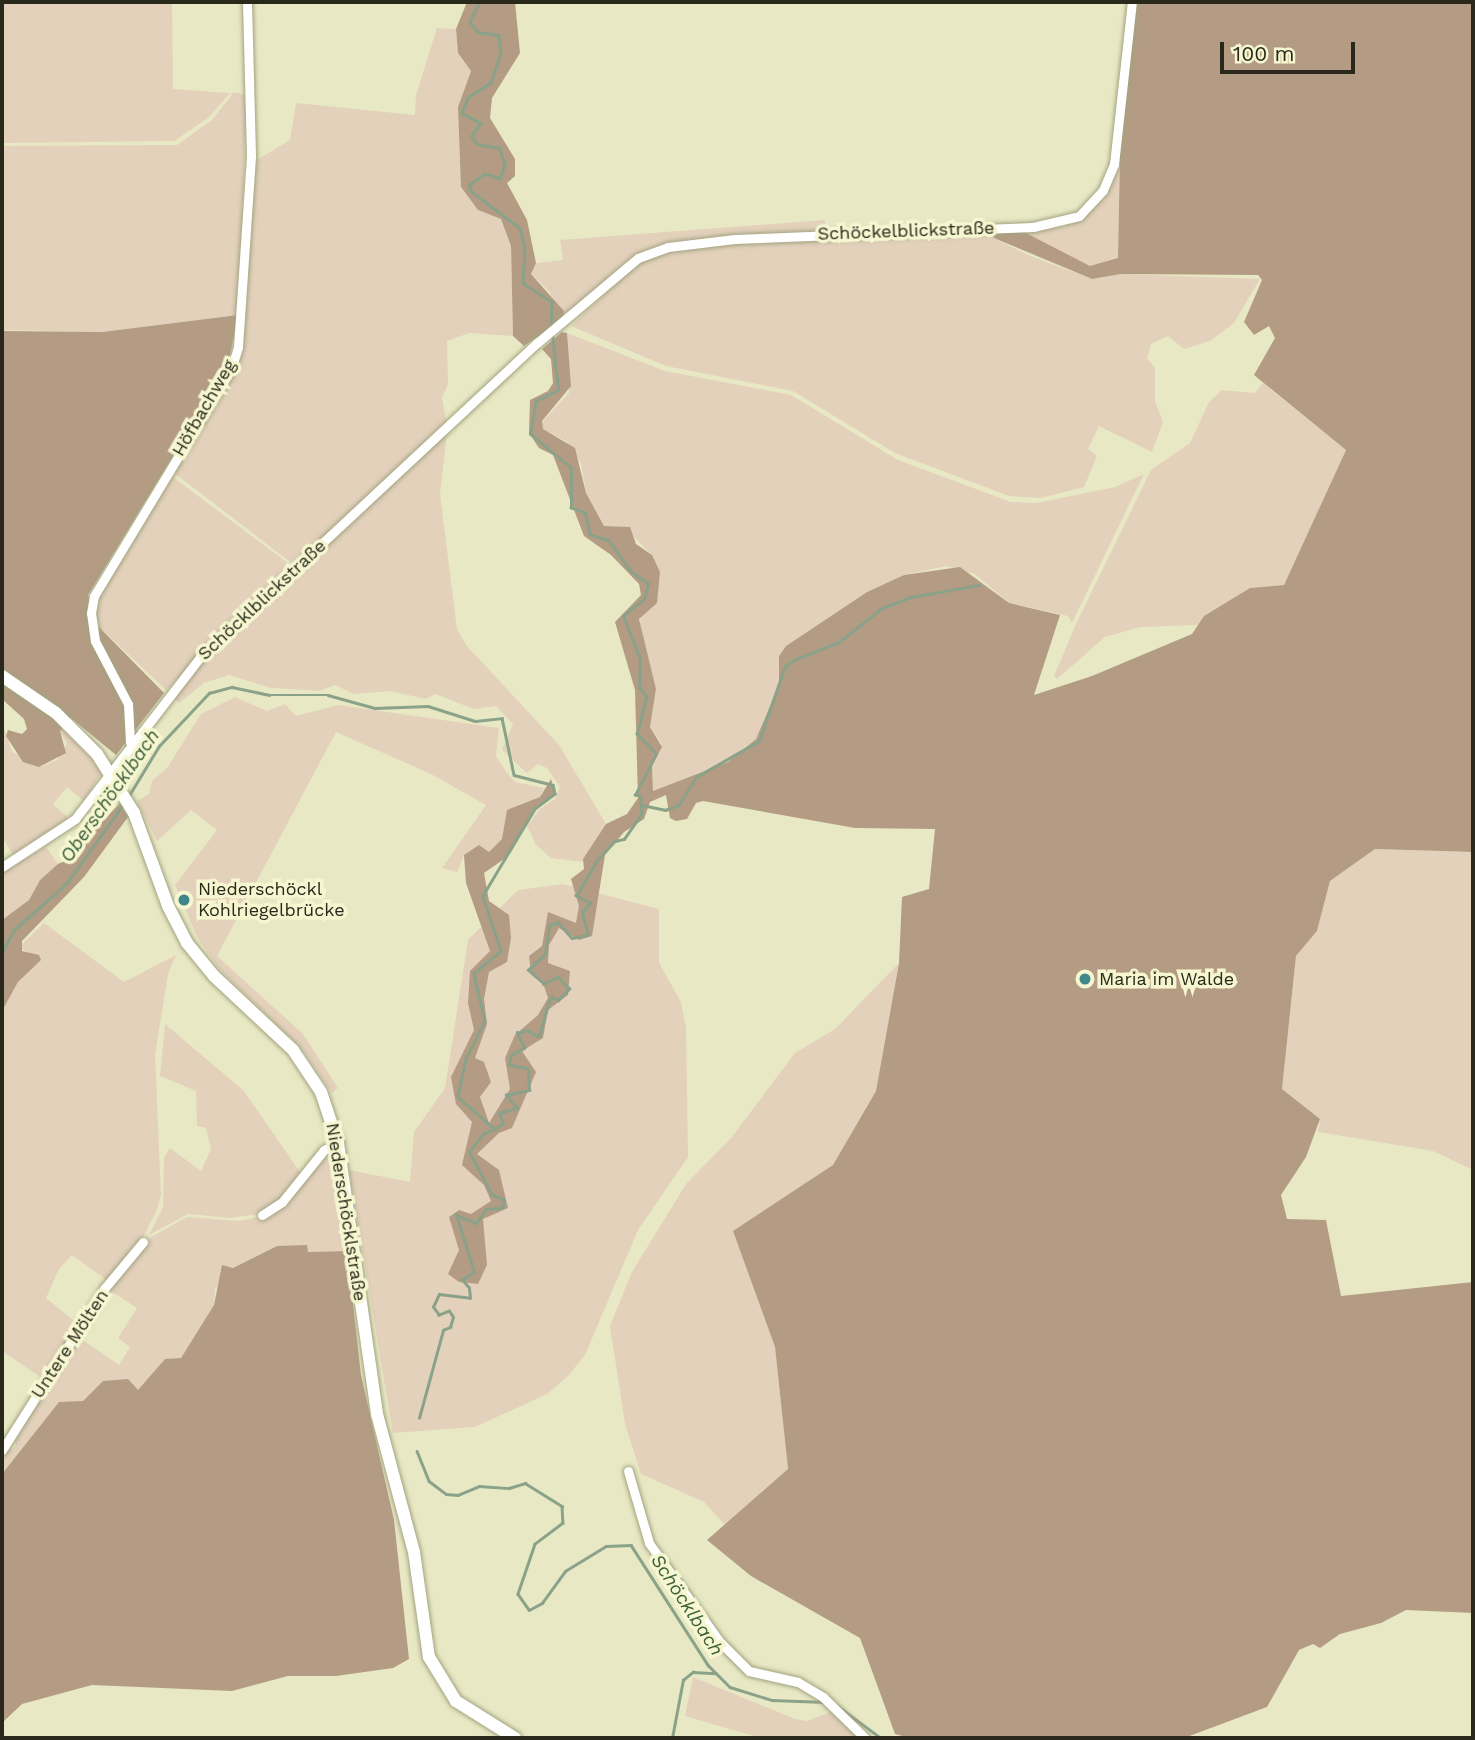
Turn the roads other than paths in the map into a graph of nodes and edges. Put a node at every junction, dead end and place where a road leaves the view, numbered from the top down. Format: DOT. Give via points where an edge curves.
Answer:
graph roads {
  1 [pos="247,2"];
  2 [pos="1132,2"];
  3 [pos="537,343"];
  4 [pos="2,676"];
  5 [pos="130,741"];
  6 [pos="110,771"];
  7 [pos="2,867"];
  8 [pos="338,1143"];
  9 [pos="262,1215"];
  10 [pos="143,1242"];
  11 [pos="2,1450"];
  12 [pos="628,1471"];
  13 [pos="514,1738"];
  14 [pos="865,1738"];
  1 -- 5 [label="street, Höfbachweg" via="251,155 237,347 231,369 94,596 91,613 95,640 128,704"];
  2 -- 3 [label="street, Schöckelblickstraße" via="1114,164 1104,190 1079,216 1033,227 758,237 668,247 632,262"];
  3 -- 5 [label="street, Schöcklblickstraße" via="200,657"];
  4 -- 6 [label="main road, Niederschöcklstraße" via="56,713"];
  5 -- 6 [label="street, Schöcklblickstraße"];
  6 -- 7 [label="street, Schöcklblickstraße" via="67,826"];
  6 -- 8 [label="main road, Niederschöcklstraße" via="134,813 180,932 214,976 302,1061 321,1092"];
  8 -- 9 [label="street" via="324,1150 282,1202"];
  8 -- 13 [label="main road, Niederschöcklstraße" via="377,1414 414,1552 429,1657 462,1706"];
  10 -- 11 [label="street, Untere Mölten" via="94,1305"];
  12 -- 14 [label="street" via="649,1543 720,1642 749,1671 799,1682 823,1697"];
}
